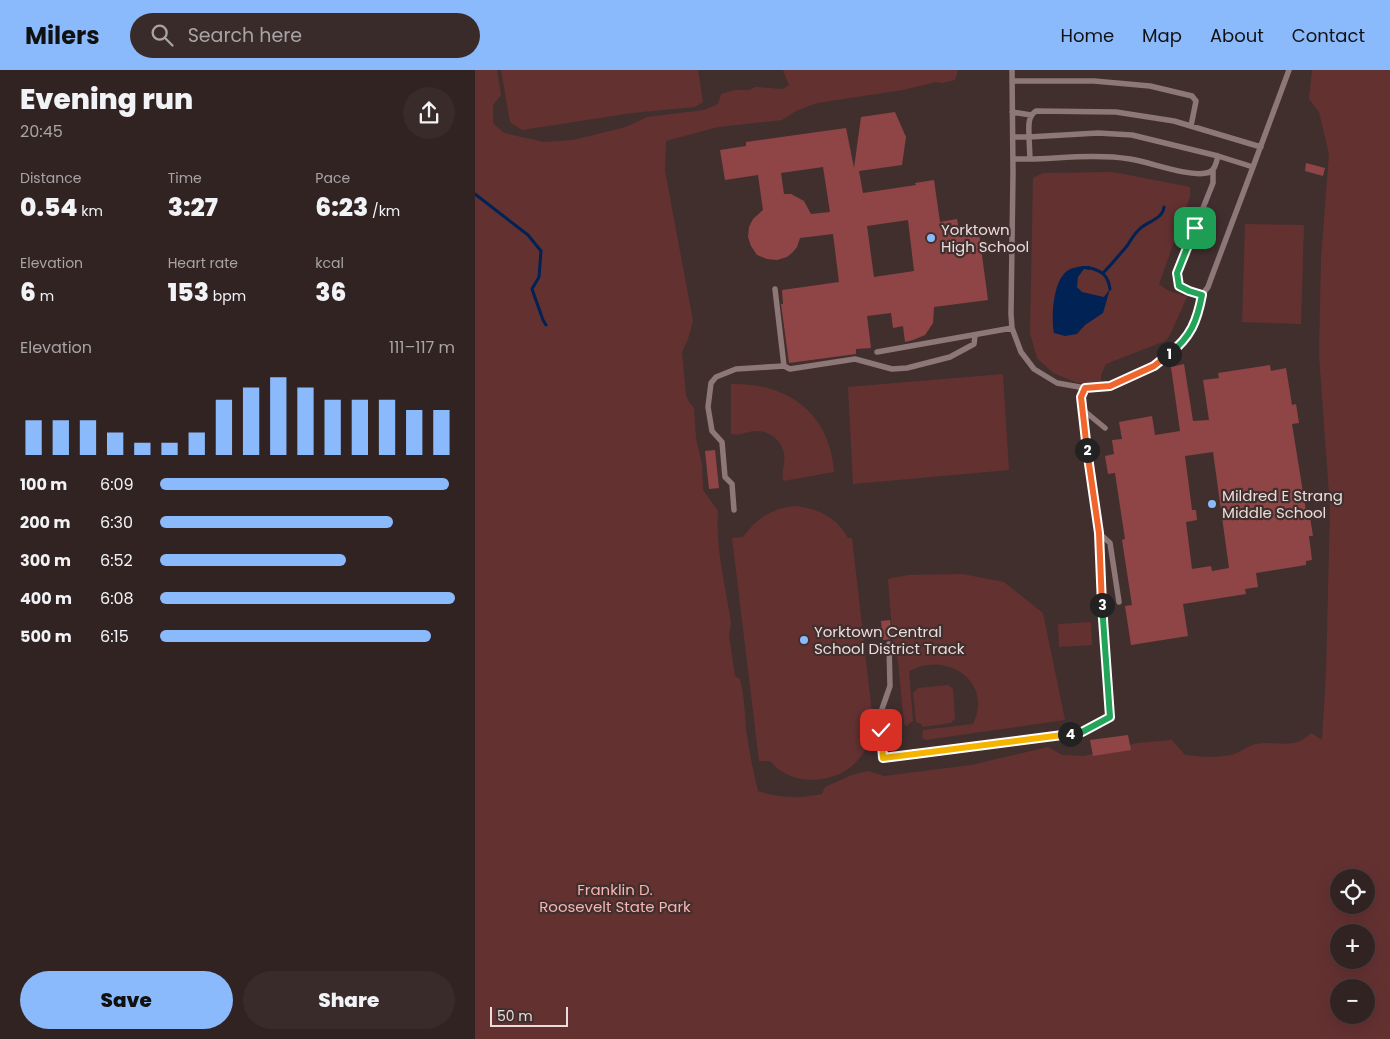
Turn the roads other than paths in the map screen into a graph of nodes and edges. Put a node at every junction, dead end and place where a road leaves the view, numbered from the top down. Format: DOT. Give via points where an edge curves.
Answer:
graph roads {
  1 [pos="1012,70"];
  2 [pos="1289,70"];
  3 [pos="1012,81"];
  4 [pos="1012,112"];
  5 [pos="1031,115"];
  6 [pos="1191,126"];
  7 [pos="1013,137"];
  8 [pos="1029,137"];
  9 [pos="1261,147"];
  10 [pos="1218,156"];
  11 [pos="1013,159"];
  12 [pos="1030,159"];
  13 [pos="1253,167"];
  14 [pos="1213,170"];
  15 [pos="775,289"];
  16 [pos="1202,295"];
  17 [pos="1012,328"];
  18 [pos="975,336"];
  19 [pos="877,352"];
  20 [pos="784,366"];
  21 [pos="1085,388"];
  22 [pos="1082,409"];
  23 [pos="1105,428"];
  24 [pos="734,510"];
  25 [pos="1099,533"];
  26 [pos="1119,602"];
  27 [pos="889,644"];
  1 -- 3 [label="lane"];
  2 -- 9 [label="lane"];
  3 -- 4 [label="lane"];
  3 -- 6 [label="lane" via="1094,81 1149,86 1192,96 1196,100"];
  4 -- 5 [label="lane"];
  4 -- 7 [label="lane"];
  5 -- 6 [label="lane" via="1036,111 1116,112"];
  5 -- 8 [label="lane"];
  6 -- 9 [label="lane"];
  7 -- 8 [label="lane"];
  7 -- 11 [label="lane"];
  8 -- 10 [label="lane" via="1132,135"];
  8 -- 12 [label="lane"];
  9 -- 13 [label="lane"];
  10 -- 13 [label="lane"];
  10 -- 14 [label="lane"];
  11 -- 12 [label="lane"];
  11 -- 17 [label="lane"];
  12 -- 14 [label="lane" via="1130,159 1195,174"];
  13 -- 16 [label="lane"];
  14 -- 16 [label="lane" via="1213,183 1177,273 1179,286"];
  15 -- 20 [label="lane"];
  16 -- 21 [label="lane" via="1197,321 1180,346 1154,366 1110,386"];
  17 -- 18 [label="lane"];
  17 -- 21 [label="lane" via="1021,352 1034,369 1057,383"];
  18 -- 19 [label="lane"];
  18 -- 20 [label="lane" via="975,344 950,357 907,368 892,369 855,359 789,369"];
  20 -- 24 [label="lane" via="736,369 716,377 711,383 712,431 722,442 725,477 732,484"];
  21 -- 22 [label="lane" via="1081,397"];
  22 -- 23 [label="lane"];
  22 -- 25 [label="lane"];
  25 -- 26 [label="lane" via="1110,543"];
  25 -- 27 [label="lane" via="1110,717 1082,732 883,758 882,709 890,686"];
}
